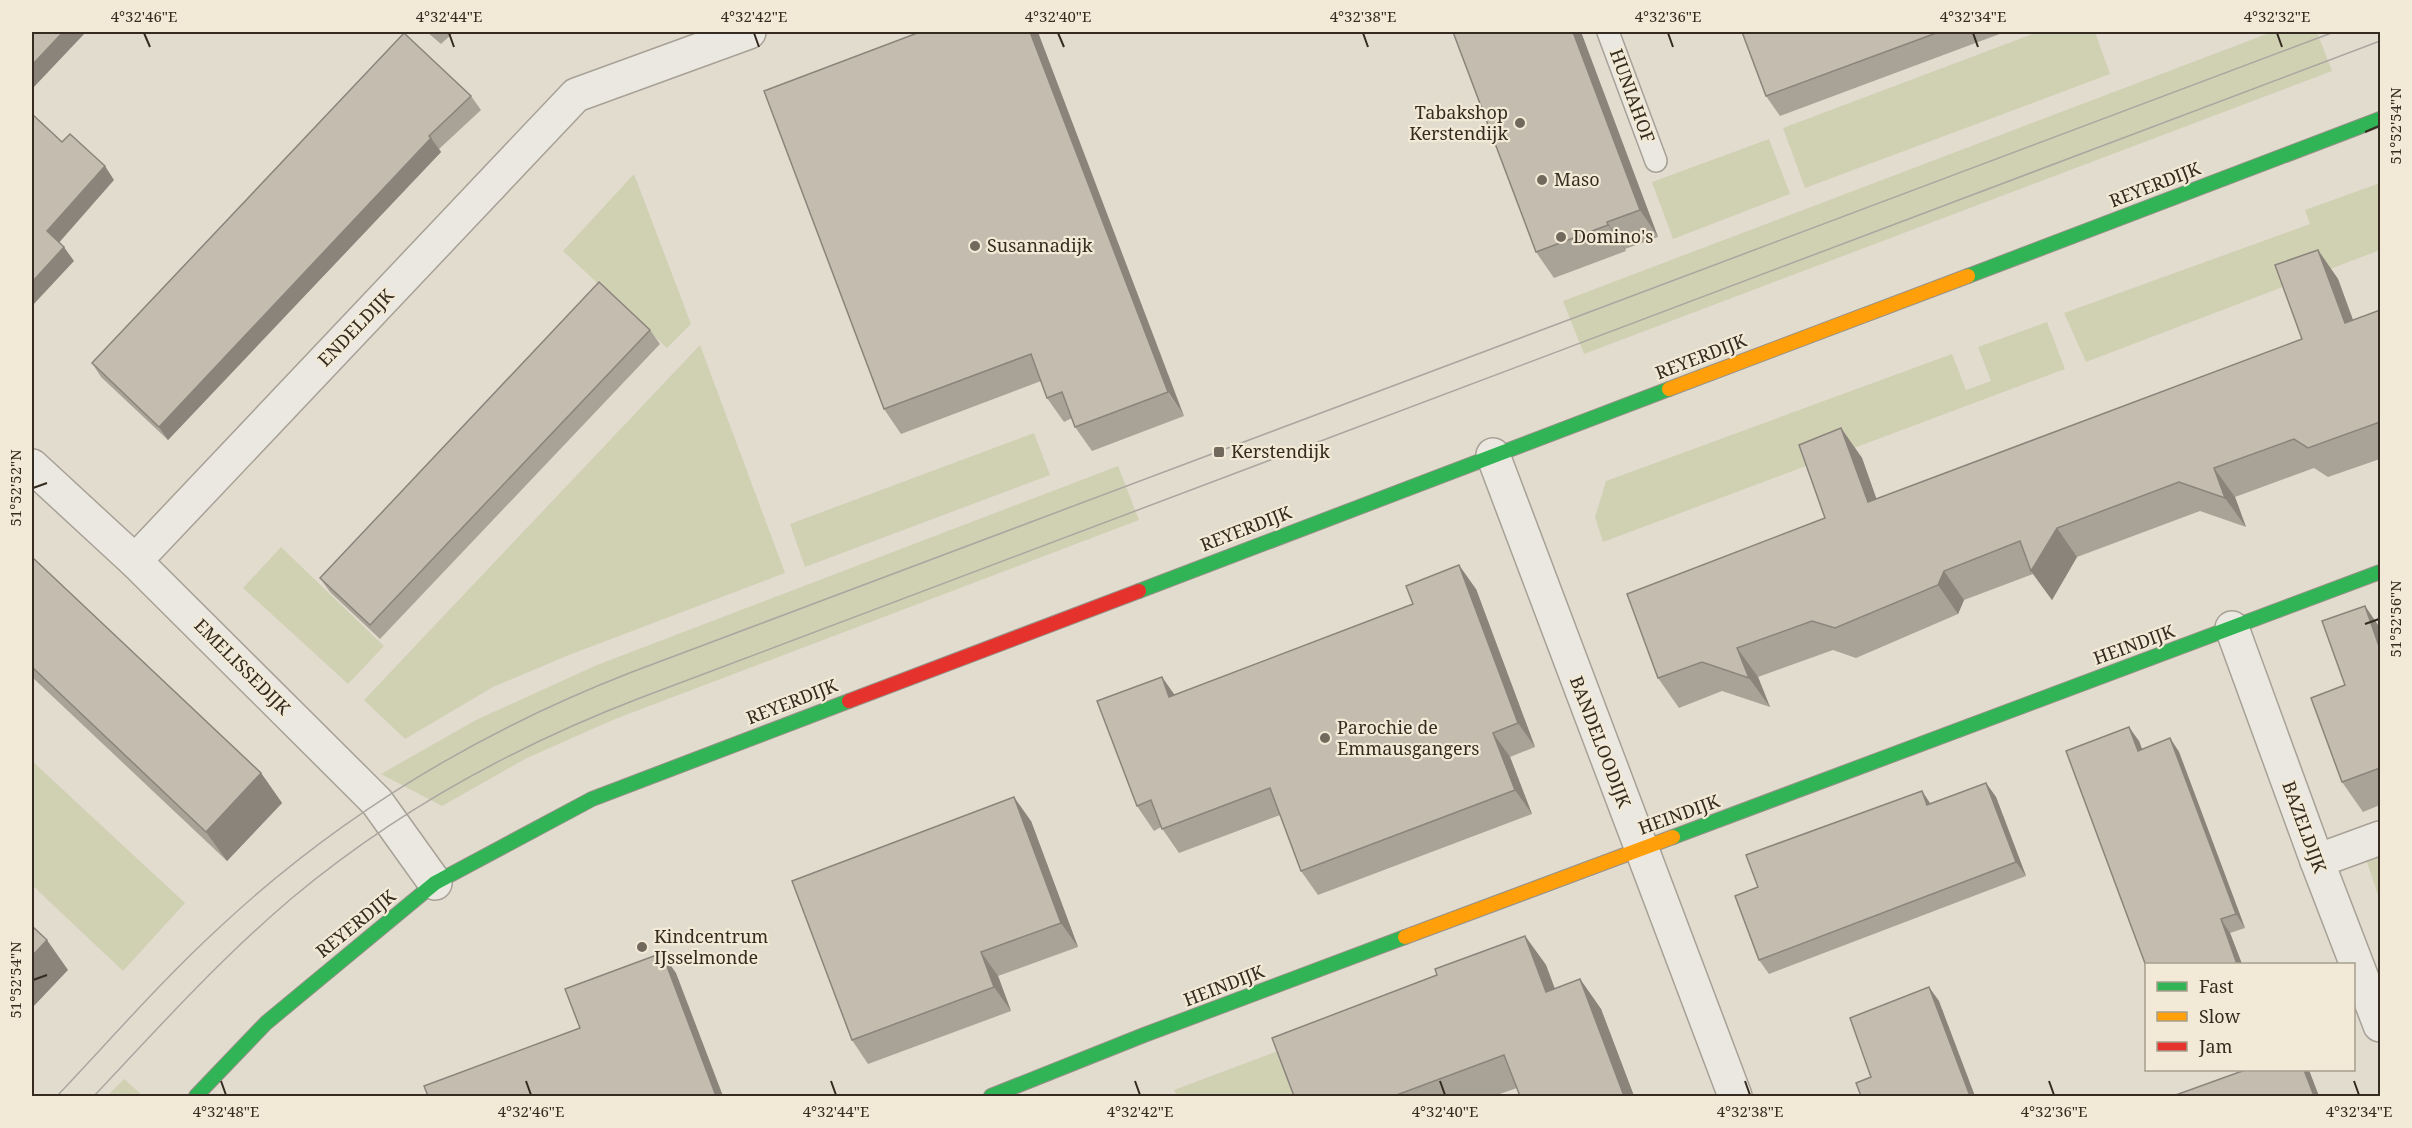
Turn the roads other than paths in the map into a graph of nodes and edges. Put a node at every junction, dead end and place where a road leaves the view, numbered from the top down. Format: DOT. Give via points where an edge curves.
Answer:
graph roads {
  1 [pos="1608,32"];
  2 [pos="732,34"];
  3 [pos="2380,119"];
  4 [pos="1656,161"];
  5 [pos="1493,454"];
  6 [pos="32,466"];
  7 [pos="135,561"];
  8 [pos="2380,572"];
  9 [pos="2232,628"];
  10 [pos="2380,838"];
  11 [pos="1640,849"];
  12 [pos="2317,861"];
  13 [pos="435,883"];
  14 [pos="2380,1025"];
  15 [pos="196,1096"];
  16 [pos="991,1096"];
  17 [pos="1735,1096"];
  1 -- 4 [label="lane, HUNIAHOF"];
  2 -- 7 [label="street, ENDELDIJK" via="576,95"];
  3 -- 5 [label="street, REYERDIJK"];
  5 -- 11 [label="street, BANDELOODIJK"];
  5 -- 13 [label="street, REYERDIJK" via="591,799"];
  6 -- 7 [label="street, EMELISSEDIJK"];
  7 -- 13 [label="street, EMELISSEDIJK" via="377,802"];
  8 -- 9 [label="street, HEINDIJK"];
  9 -- 11 [label="street, HEINDIJK"];
  9 -- 12 [label="street, BAZELDIJK"];
  10 -- 12 [label="street"];
  11 -- 16 [label="street, HEINDIJK"];
  11 -- 17 [label="street, BANDELOODIJK"];
  12 -- 14 [label="street, BAZELDIJK"];
  13 -- 15 [label="street, REYERDIJK" via="266,1023"];
}
